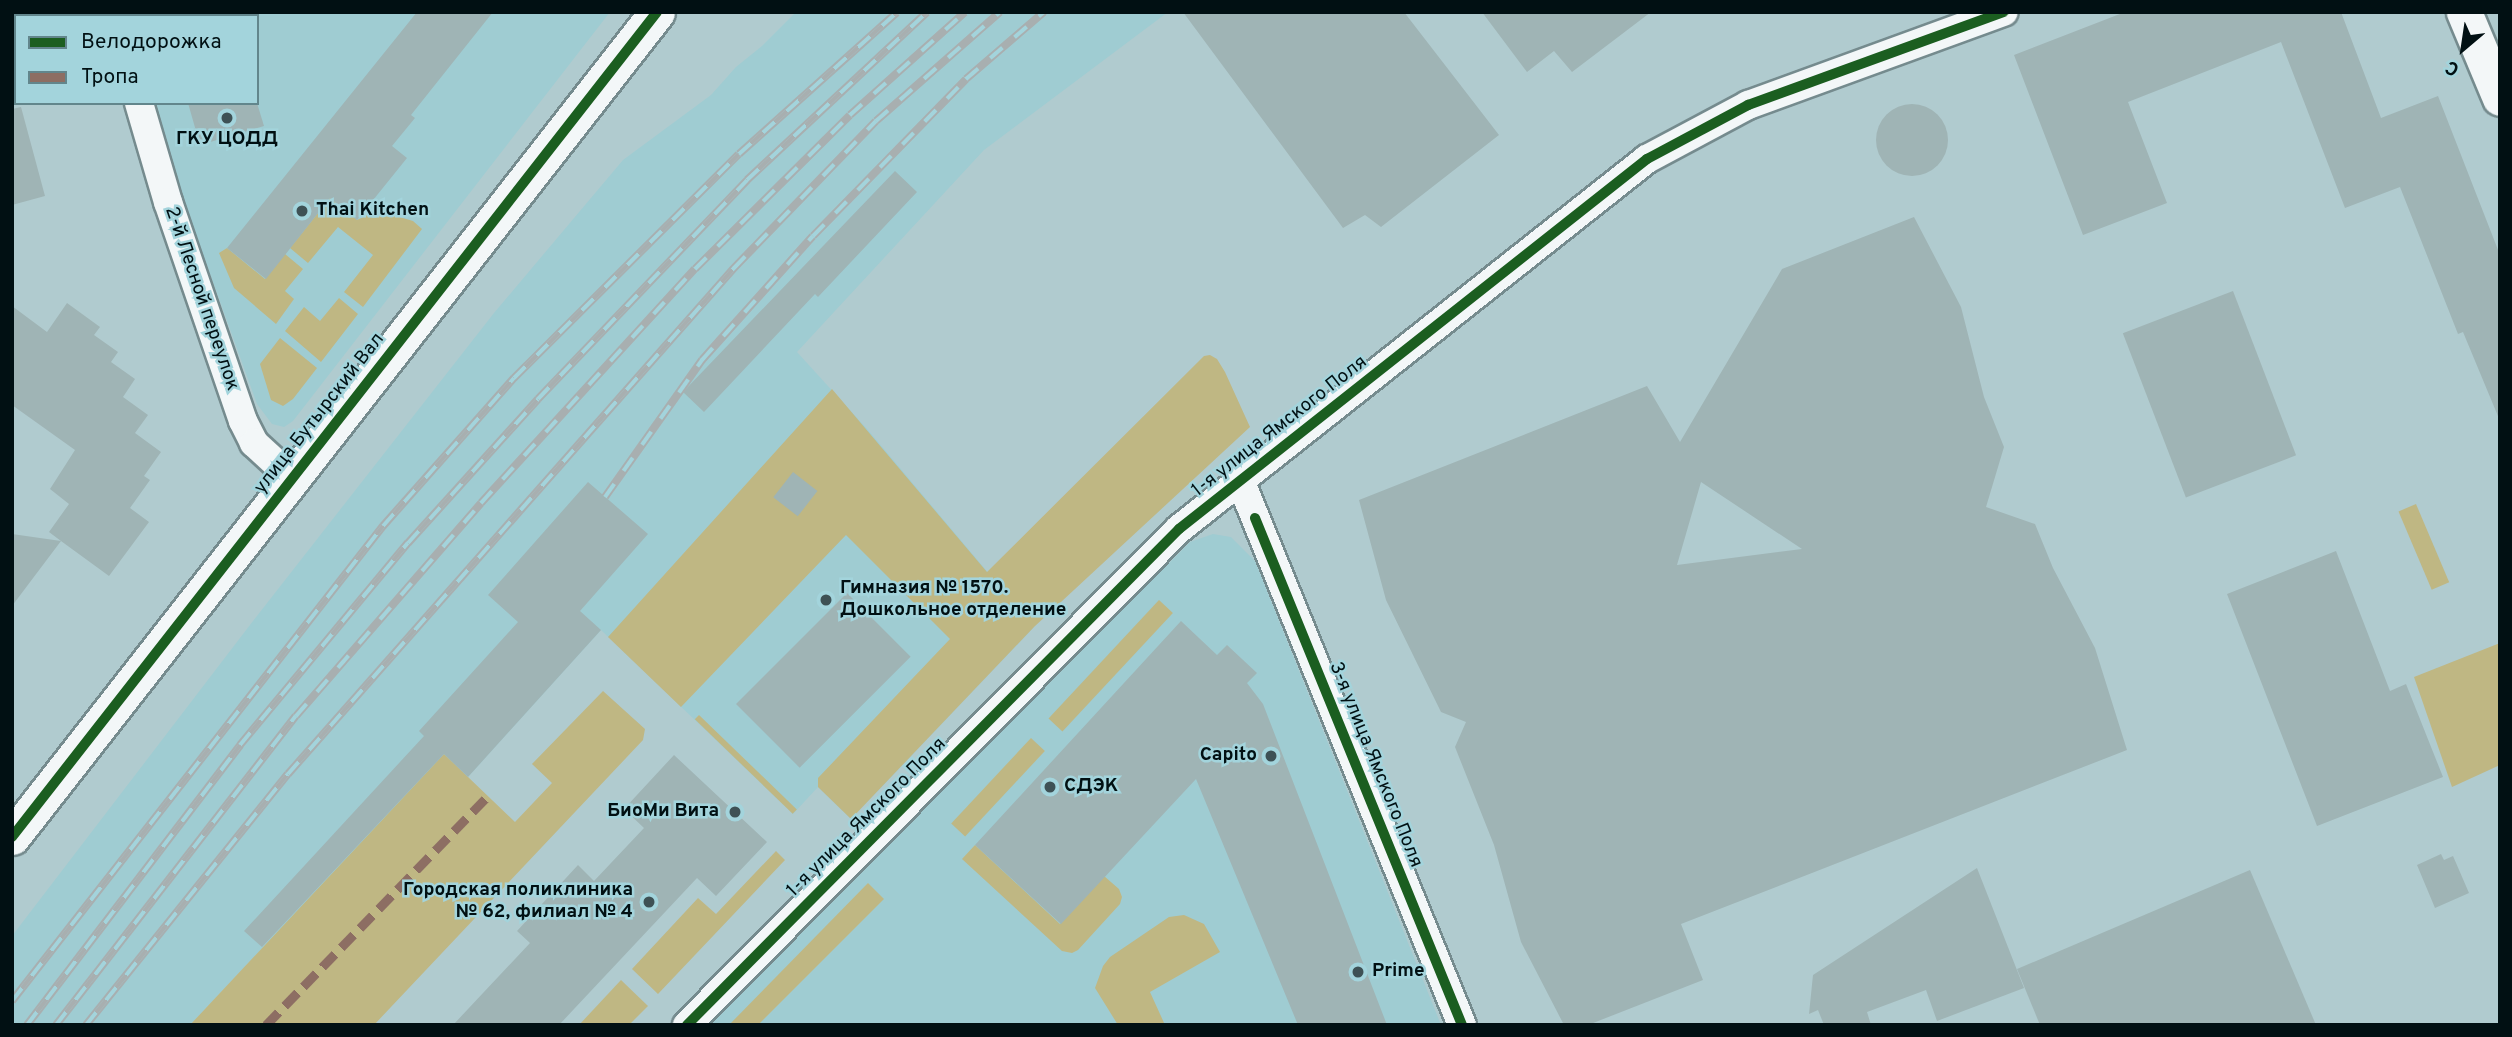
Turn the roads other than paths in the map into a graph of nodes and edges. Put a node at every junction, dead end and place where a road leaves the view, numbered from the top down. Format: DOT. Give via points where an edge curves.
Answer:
graph roads {
  1 [pos="657,12"];
  2 [pos="2004,12"];
  3 [pos="2464,12"];
  4 [pos="2500,98"];
  5 [pos="140,105"];
  6 [pos="292,478"];
  7 [pos="1240,480"];
  8 [pos="12,837"];
  9 [pos="687,1025"];
  10 [pos="1462,1025"];
  1 -- 6 [label="street, улица Бутырский Вал"];
  2 -- 7 [label="street, 1-я улица Ямского Поля" via="1748,105 1647,159"];
  3 -- 4 [label="street"];
  5 -- 6 [label="street, 2-й Лесной переулок" via="243,421 254,443"];
  6 -- 8 [label="street, улица Бутырский Вал"];
  7 -- 9 [label="street, 1-я улица Ямского Поля" via="1179,529"];
  7 -- 10 [label="street, 3-я улица Ямского Поля"];
}
